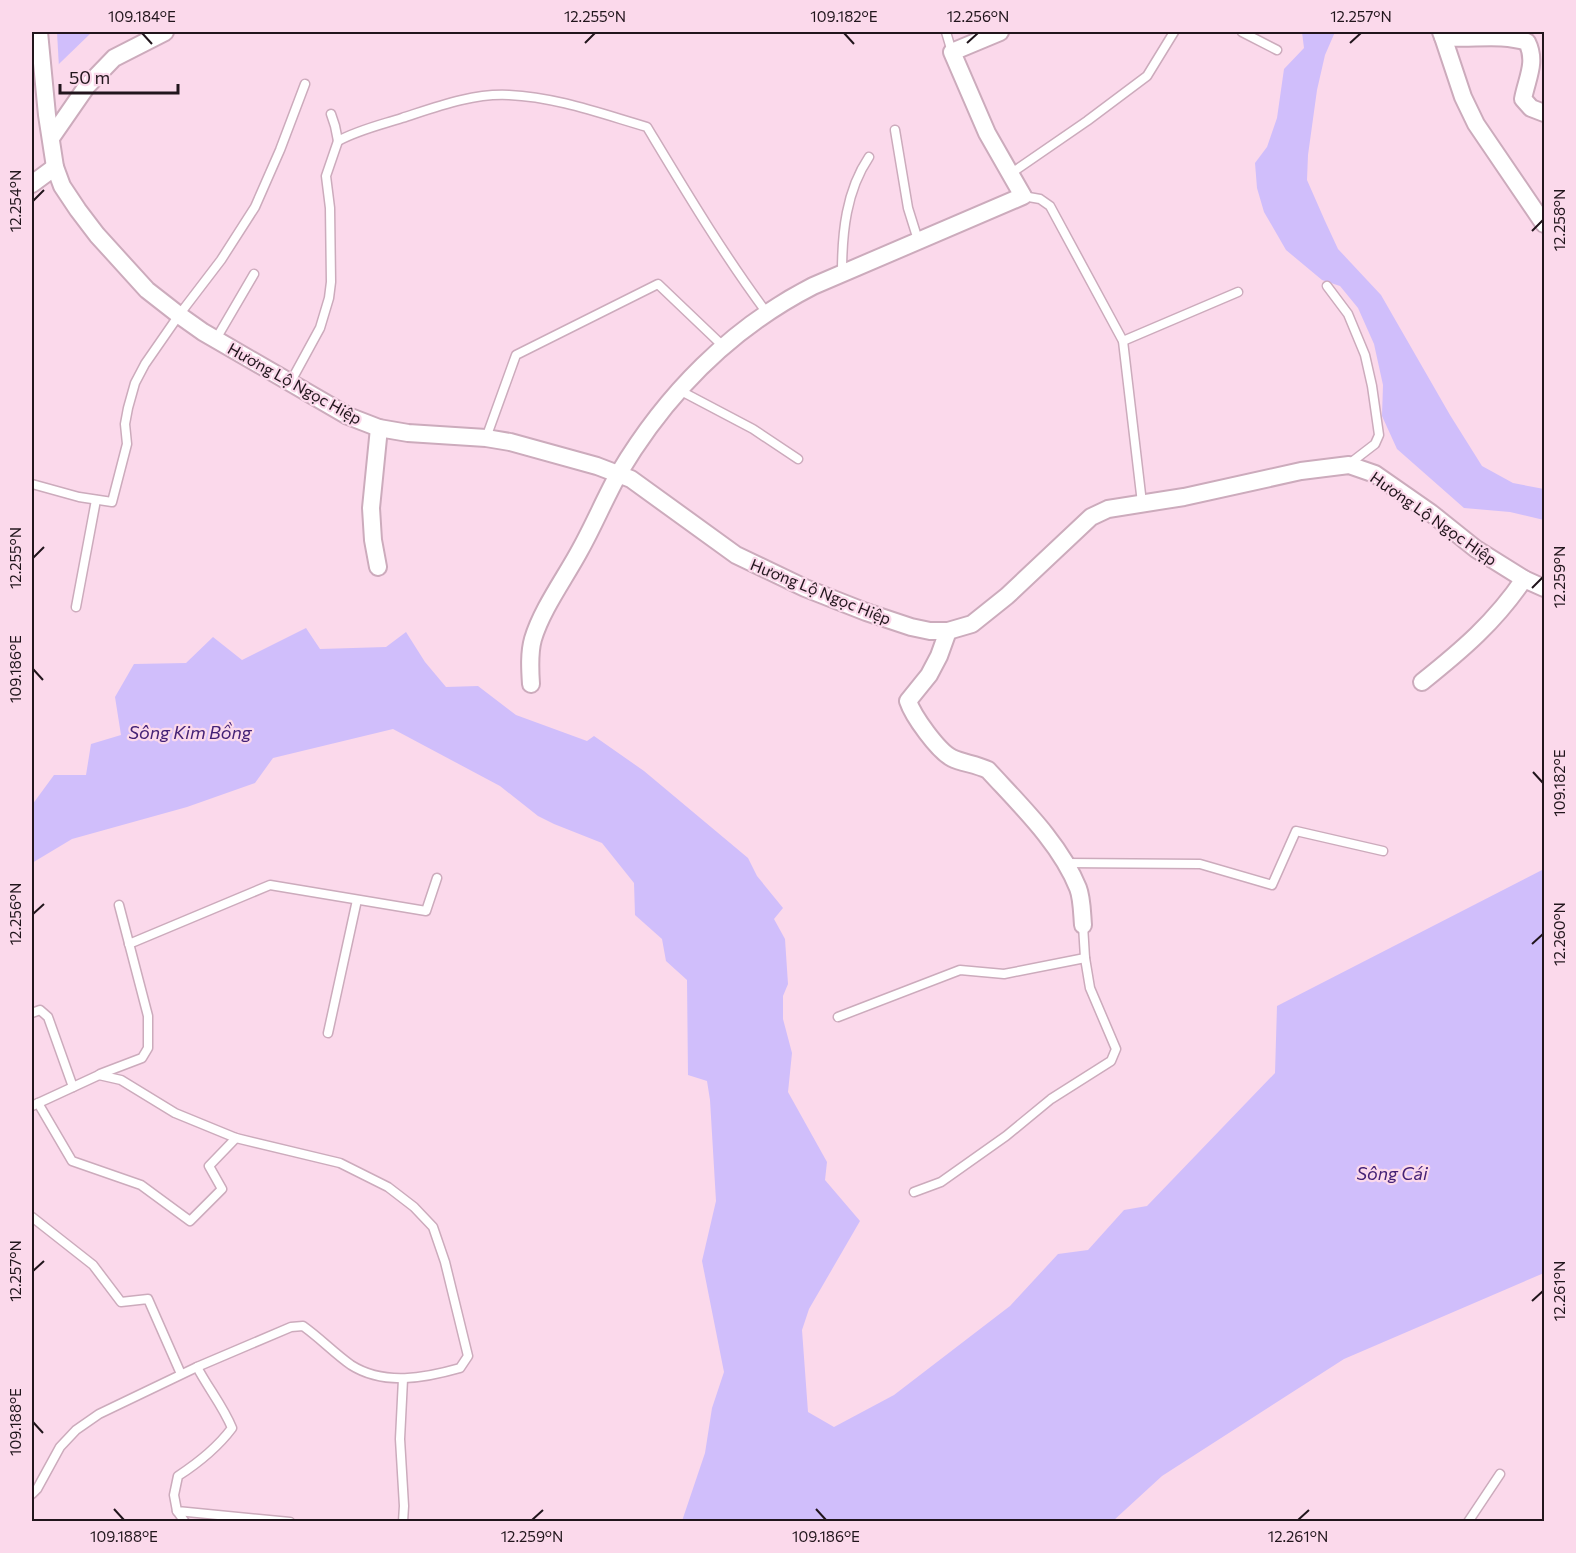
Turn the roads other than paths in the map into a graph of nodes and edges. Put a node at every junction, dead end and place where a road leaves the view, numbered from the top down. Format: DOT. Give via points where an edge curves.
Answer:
graph roads {
  1 [pos="39,32"];
  2 [pos="165,32"];
  3 [pos="946,32"];
  4 [pos="1000,32"];
  5 [pos="1174,32"];
  6 [pos="1242,32"];
  7 [pos="1442,34"];
  8 [pos="1277,50"];
  9 [pos="952,52"];
  10 [pos="305,84"];
  11 [pos="1545,113"];
  12 [pos="331,114"];
  13 [pos="895,130"];
  14 [pos="51,138"];
  15 [pos="338,141"];
  16 [pos="869,157"];
  17 [pos="55,167"];
  18 [pos="1009,174"];
  19 [pos="32,184"];
  20 [pos="1023,196"];
  21 [pos="1545,224"];
  22 [pos="918,240"];
  23 [pos="254,274"];
  24 [pos="842,274"];
  25 [pos="1327,286"];
  26 [pos="1238,292"];
  27 [pos="767,313"];
  28 [pos="179,315"];
  29 [pos="216,339"];
  30 [pos="1123,341"];
  31 [pos="723,346"];
  32 [pos="290,384"];
  33 [pos="680,390"];
  34 [pos="379,428"];
  35 [pos="486,438"];
  36 [pos="798,459"];
  37 [pos="1349,465"];
  38 [pos="618,475"];
  39 [pos="32,484"];
  40 [pos="96,500"];
  41 [pos="1142,503"];
  42 [pos="378,567"];
  43 [pos="1524,579"];
  44 [pos="1545,588"];
  45 [pos="76,607"];
  46 [pos="948,631"];
  47 [pos="1422,682"];
  48 [pos="531,684"];
  49 [pos="1383,851"];
  50 [pos="1065,863"];
  51 [pos="437,878"];
  52 [pos="357,900"];
  53 [pos="119,905"];
  54 [pos="1083,925"];
  55 [pos="129,944"];
  56 [pos="1085,958"];
  57 [pos="32,1012"];
  58 [pos="838,1017"];
  59 [pos="328,1033"];
  60 [pos="99,1074"];
  61 [pos="73,1087"];
  62 [pos="34,1105"];
  63 [pos="236,1138"];
  64 [pos="914,1192"];
  65 [pos="32,1217"];
  66 [pos="197,1367"];
  67 [pos="181,1374"];
  68 [pos="403,1379"];
  69 [pos="1500,1474"];
  70 [pos="32,1494"];
  71 [pos="177,1511"];
  72 [pos="185,1521"];
  73 [pos="290,1521"];
  74 [pos="403,1521"];
  75 [pos="1468,1521"];
  1 -- 14 [label="street, Hương Lộ Ngọc Hiệp"];
  2 -- 14 [label="street" via="114,58 87,86"];
  3 -- 9 [label="lane"];
  4 -- 9 [label="street"];
  5 -- 18 [label="lane" via="1147,76"];
  6 -- 8 [label="lane"];
  7 -- 11 [label="street" via="1458,39 1514,38 1527,42 1533,53 1532,69 1523,99 1531,108"];
  7 -- 21 [label="street" via="1476,124"];
  9 -- 18 [label="street"];
  10 -- 28 [label="lane" via="255,207"];
  12 -- 15 [label="lane"];
  13 -- 22 [label="lane" via="908,208"];
  14 -- 17 [label="street, Hương Lộ Ngọc Hiệp"];
  15 -- 27 [label="lane" via="428,110 475,98 508,95 564,103 647,127"];
  15 -- 32 [label="lane" via="326,176 330,208 329,298 320,328"];
  16 -- 24 [label="lane" via="850,198"];
  17 -- 19 [label="street"];
  17 -- 28 [label="street, Hương Lộ Ngọc Hiệp" via="78,210 103,242 147,290"];
  18 -- 20 [label="street"];
  20 -- 22 [label="street"];
  20 -- 30 [label="lane" via="1040,198 1050,206"];
  22 -- 24 [label="street"];
  23 -- 29 [label="lane"];
  24 -- 27 [label="street"];
  25 -- 37 [label="lane" via="1348,314 1365,355 1379,435 1375,444"];
  26 -- 30 [label="lane"];
  27 -- 31 [label="street"];
  28 -- 29 [label="street, Hương Lộ Ngọc Hiệp"];
  28 -- 40 [label="lane" via="135,384 126,416 127,444 112,502"];
  29 -- 32 [label="street, Hương Lộ Ngọc Hiệp"];
  30 -- 41 [label="lane"];
  31 -- 33 [label="street"];
  31 -- 35 [label="lane" via="658,284 516,355"];
  32 -- 34 [label="street, Hương Lộ Ngọc Hiệp"];
  33 -- 36 [label="lane" via="753,429"];
  33 -- 38 [label="street"];
  34 -- 35 [label="street, Hương Lộ Ngọc Hiệp"];
  34 -- 42 [label="street" via="371,508"];
  35 -- 38 [label="street, Hương Lộ Ngọc Hiệp" via="552,452"];
  37 -- 41 [label="street, Hương Lộ Ngọc Hiệp"];
  37 -- 43 [label="street, Hương Lộ Ngọc Hiệp" via="1375,474 1476,549"];
  38 -- 46 [label="street, Hương Lộ Ngọc Hiệp" via="646,489 736,555 805,588 911,627"];
  38 -- 48 [label="street" via="542,616 533,639"];
  39 -- 40 [label="lane"];
  40 -- 45 [label="lane"];
  41 -- 46 [label="street, Hương Lộ Ngọc Hiệp" via="1108,509 1091,517 990,611 972,624"];
  43 -- 44 [label="street, Hương Lộ Ngọc Hiệp"];
  43 -- 47 [label="street" via="1490,624"];
  46 -- 50 [label="street" via="929,675 908,701 912,712 950,758 988,770"];
  49 -- 50 [label="lane" via="1296,831 1272,885 1200,864"];
  50 -- 54 [label="street" via="1079,890"];
  51 -- 52 [label="lane" via="426,911"];
  52 -- 55 [label="lane" via="270,885"];
  52 -- 59 [label="lane"];
  53 -- 55 [label="lane"];
  54 -- 56 [label="lane"];
  55 -- 60 [label="lane" via="148,1016 148,1047 142,1058"];
  56 -- 58 [label="lane" via="1004,974 960,970"];
  56 -- 64 [label="lane" via="1090,988 1116,1049 1111,1061 1051,1099 941,1182"];
  57 -- 61 [label="lane" via="40,1010 48,1017"];
  60 -- 61 [label="lane"];
  60 -- 63 [label="lane" via="121,1080 175,1113"];
  61 -- 62 [label="lane"];
  62 -- 63 [label="lane" via="72,1161 141,1185 190,1221 222,1189 209,1166"];
  63 -- 68 [label="lane" via="340,1163 388,1187 433,1227 468,1356 460,1368"];
  65 -- 67 [label="lane" via="93,1265 121,1302 148,1299"];
  66 -- 67 [label="lane"];
  66 -- 68 [label="lane" via="291,1327 303,1326 366,1373"];
  66 -- 71 [label="lane" via="232,1428 200,1461 178,1476 174,1495"];
  67 -- 70 [label="lane" via="117,1404 76,1430 60,1447"];
  68 -- 74 [label="lane"];
  69 -- 75 [label="lane"];
  71 -- 72 [label="lane"];
  71 -- 73 [label="lane"];
}
